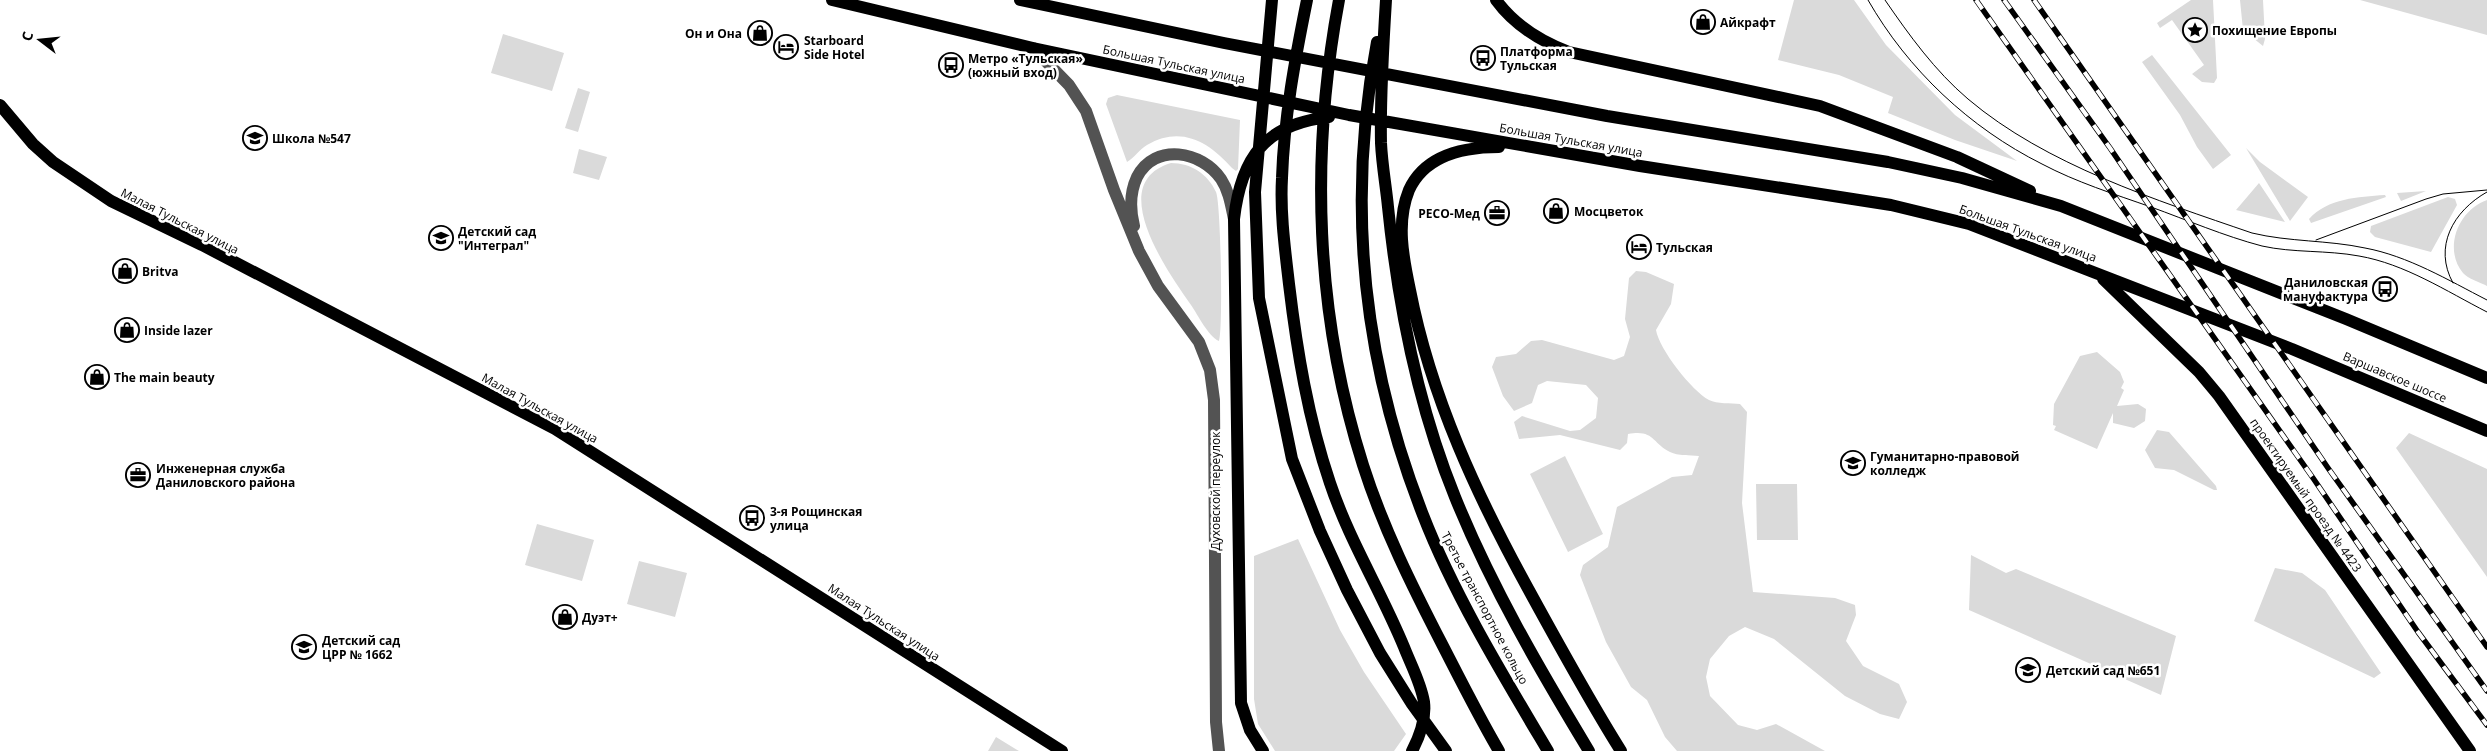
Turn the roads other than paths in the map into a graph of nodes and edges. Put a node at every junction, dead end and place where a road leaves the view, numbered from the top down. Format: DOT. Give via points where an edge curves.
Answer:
graph roads {
  1 [pos="832,0"];
  2 [pos="1020,0"];
  3 [pos="1272,0"];
  4 [pos="1307,0"];
  5 [pos="1339,0"];
  6 [pos="1385,0"];
  7 [pos="1496,0"];
  8 [pos="1033,48"];
  9 [pos="0,105"];
  10 [pos="1349,114"];
  11 [pos="1529,146"];
  12 [pos="2061,206"];
  13 [pos="1234,219"];
  14 [pos="1139,251"];
  15 [pos="2098,274"];
  16 [pos="2292,349"];
  17 [pos="2487,378"];
  18 [pos="2487,431"];
  19 [pos="1062,751"];
  20 [pos="1219,751"];
  21 [pos="1262,751"];
  22 [pos="1412,751"];
  23 [pos="1446,751"];
  24 [pos="1499,751"];
  25 [pos="1548,751"];
  26 [pos="1589,751"];
  27 [pos="1621,751"];
  28 [pos="2470,751"];
  1 -- 8 [label="main road, Большая Тульская улица"];
  2 -- 12 [label="main road" via="1224,43 1598,114 1739,140 1888,162 1962,178"];
  3 -- 23 [label="main road" via="1255,192 1259,298 1292,459 1320,531 1380,653"];
  4 -- 22 [label="main road" via="1286,118 1282,180 1285,252 1295,332 1305,394 1330,484 1418,681 1424,703 1423,722"];
  5 -- 24 [label="main road" via="1322,123 1319,200 1329,318 1344,396 1363,466 1388,532 1416,595"];
  6 -- 25 [label="main road, Третье транспортное кольцо" via="1370,75 1362,140 1360,200 1369,316 1383,388 1401,455 1423,516 1453,581"];
  6 -- 26 [label="main road" via="1381,145 1392,240 1409,339 1432,434 1455,497 1483,559 1548,683"];
  7 -- 12 [label="main road" via="1509,17 1547,44 1569,52 1820,106 1957,157"];
  8 -- 10 [label="main road, Большая Тульская улица"];
  8 -- 14 [label="street" via="1069,85 1086,111"];
  9 -- 19 [label="main road, Малая Тульская улица" via="33,144 111,201 555,429"];
  10 -- 11 [label="main road, Большая Тульская улица"];
  10 -- 13 [label="main road" via="1311,119 1283,128 1260,147 1242,177"];
  11 -- 15 [label="main road, Большая Тульская улица" via="1891,205 1969,224"];
  11 -- 27 [label="main road" via="1476,147 1440,158 1419,176 1410,190 1401,220 1404,259 1417,326 1446,418 1489,517 1581,686"];
  12 -- 17 [label="main road"];
  13 -- 14 [label="street" via="1229,195 1211,167 1192,155 1163,156 1138,175 1133,187 1132,219"];
  13 -- 21 [label="main road" via="1241,703 1250,730"];
  14 -- 20 [label="street, Духовской переулок" via="1158,286 1199,342 1210,370 1214,400 1216,722"];
  15 -- 16 [label="main road, Большая Тульская улица"];
  15 -- 28 [label="main road, проектируемый проезд № 4423" via="2199,372 2219,396"];
  16 -- 18 [label="main road, Варшавское шоссе"];
}
